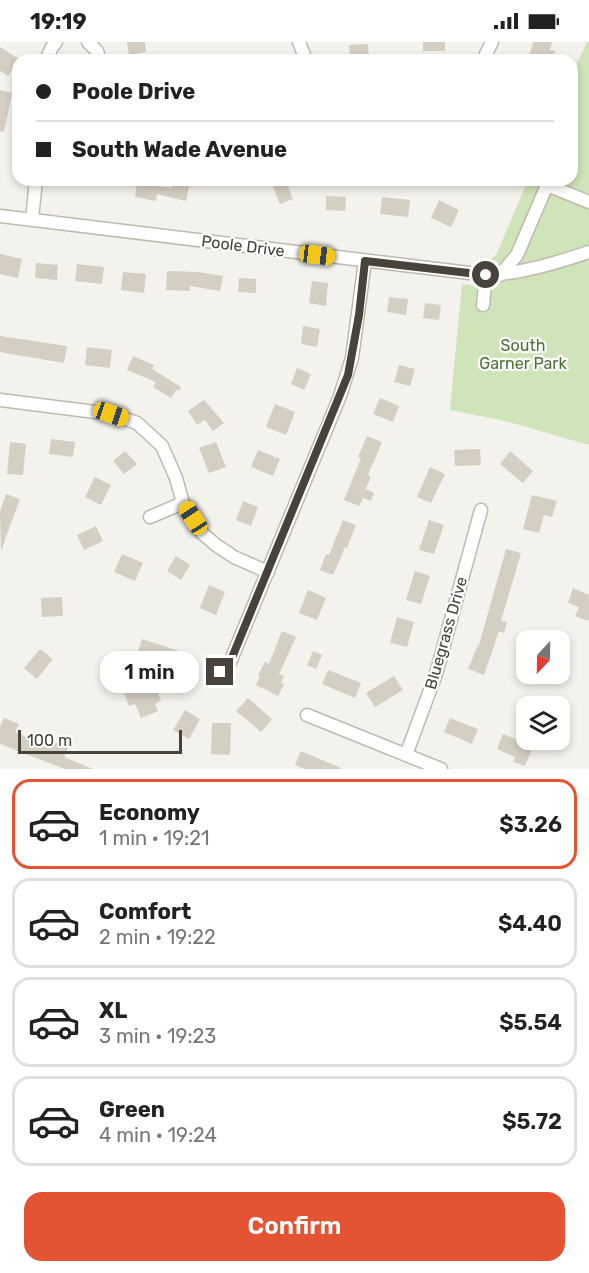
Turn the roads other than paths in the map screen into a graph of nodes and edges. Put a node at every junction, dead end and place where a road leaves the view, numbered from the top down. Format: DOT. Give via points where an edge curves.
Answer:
graph roads {
  1 [pos="88,42"];
  2 [pos="97,54"];
  3 [pos="35,186"];
  4 [pos="546,186"];
  5 [pos="552,186"];
  6 [pos="589,202"];
  7 [pos="0,216"];
  8 [pos="32,219"];
  9 [pos="589,252"];
  10 [pos="365,261"];
  11 [pos="486,275"];
  12 [pos="500,275"];
  13 [pos="483,305"];
  14 [pos="0,400"];
  15 [pos="183,503"];
  16 [pos="481,510"];
  17 [pos="150,517"];
  18 [pos="268,572"];
  19 [pos="214,675"];
  20 [pos="307,715"];
  21 [pos="406,755"];
  22 [pos="441,769"];
  1 -- 2 [label="street"];
  3 -- 8 [label="street"];
  4 -- 12 [label="street" via="517,255"];
  5 -- 6 [label="street"];
  7 -- 8 [label="street, Poole Drive"];
  8 -- 10 [label="street, Poole Drive"];
  9 -- 12 [label="street, Poole Drive"];
  10 -- 11 [label="street, Poole Drive"];
  10 -- 18 [label="street" via="348,375"];
  11 -- 12 [label="street, Poole Drive"];
  11 -- 13 [label="street"];
  14 -- 15 [label="street" via="111,414 137,423 162,446"];
  15 -- 17 [label="street"];
  15 -- 18 [label="street" via="216,545"];
  16 -- 21 [label="street, Bluegrass Drive" via="436,674"];
  18 -- 19 [label="street" via="229,665"];
  20 -- 21 [label="street"];
  21 -- 22 [label="street"];
}
